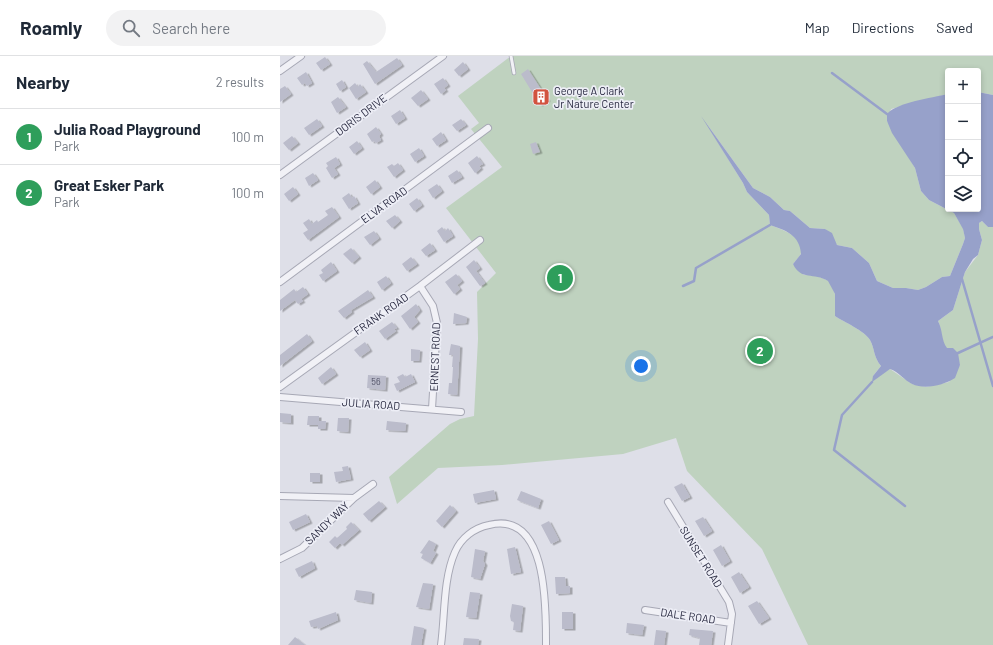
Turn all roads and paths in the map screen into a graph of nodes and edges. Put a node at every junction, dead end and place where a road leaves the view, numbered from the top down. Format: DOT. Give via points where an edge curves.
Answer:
graph roads {
  1 [pos="301,56"];
  2 [pos="443,56"];
  3 [pos="511,56"];
  4 [pos="280,71"];
  5 [pos="514,73"];
  6 [pos="488,128"];
  7 [pos="280,175"];
  8 [pos="480,240"];
  9 [pos="280,282"];
  10 [pos="420,286"];
  11 [pos="280,386"];
  12 [pos="280,397"];
  13 [pos="432,409"];
  14 [pos="461,412"];
  15 [pos="373,484"];
  16 [pos="280,496"];
  17 [pos="354,498"];
  18 [pos="668,502"];
  19 [pos="280,559"];
  20 [pos="645,610"];
  21 [pos="731,623"];
  22 [pos="441,645"];
  23 [pos="546,645"];
  24 [pos="728,645"];
  1 -- 4 [label="street"];
  2 -- 7 [label="street, DORIS DRIVE"];
  3 -- 5 [label="lane"];
  6 -- 9 [label="street, ELVA ROAD"];
  8 -- 10 [label="street, FRANK ROAD"];
  10 -- 11 [label="street, FRANK ROAD"];
  10 -- 13 [label="street, ERNEST ROAD" via="433,306 437,323"];
  12 -- 13 [label="street, JULIA ROAD"];
  13 -- 14 [label="street, JULIA ROAD"];
  15 -- 17 [label="street, SANDY WAY"];
  16 -- 17 [label="street"];
  17 -- 19 [label="street, SANDY WAY" via="302,548"];
  18 -- 21 [label="street, SUNSET ROAD" via="729,602"];
  20 -- 21 [label="street, DALE ROAD"];
  21 -- 24 [label="street"];
  22 -- 23 [label="street" via="449,573 455,551 460,542 481,526 503,523 522,530 534,546 544,598"];
}
